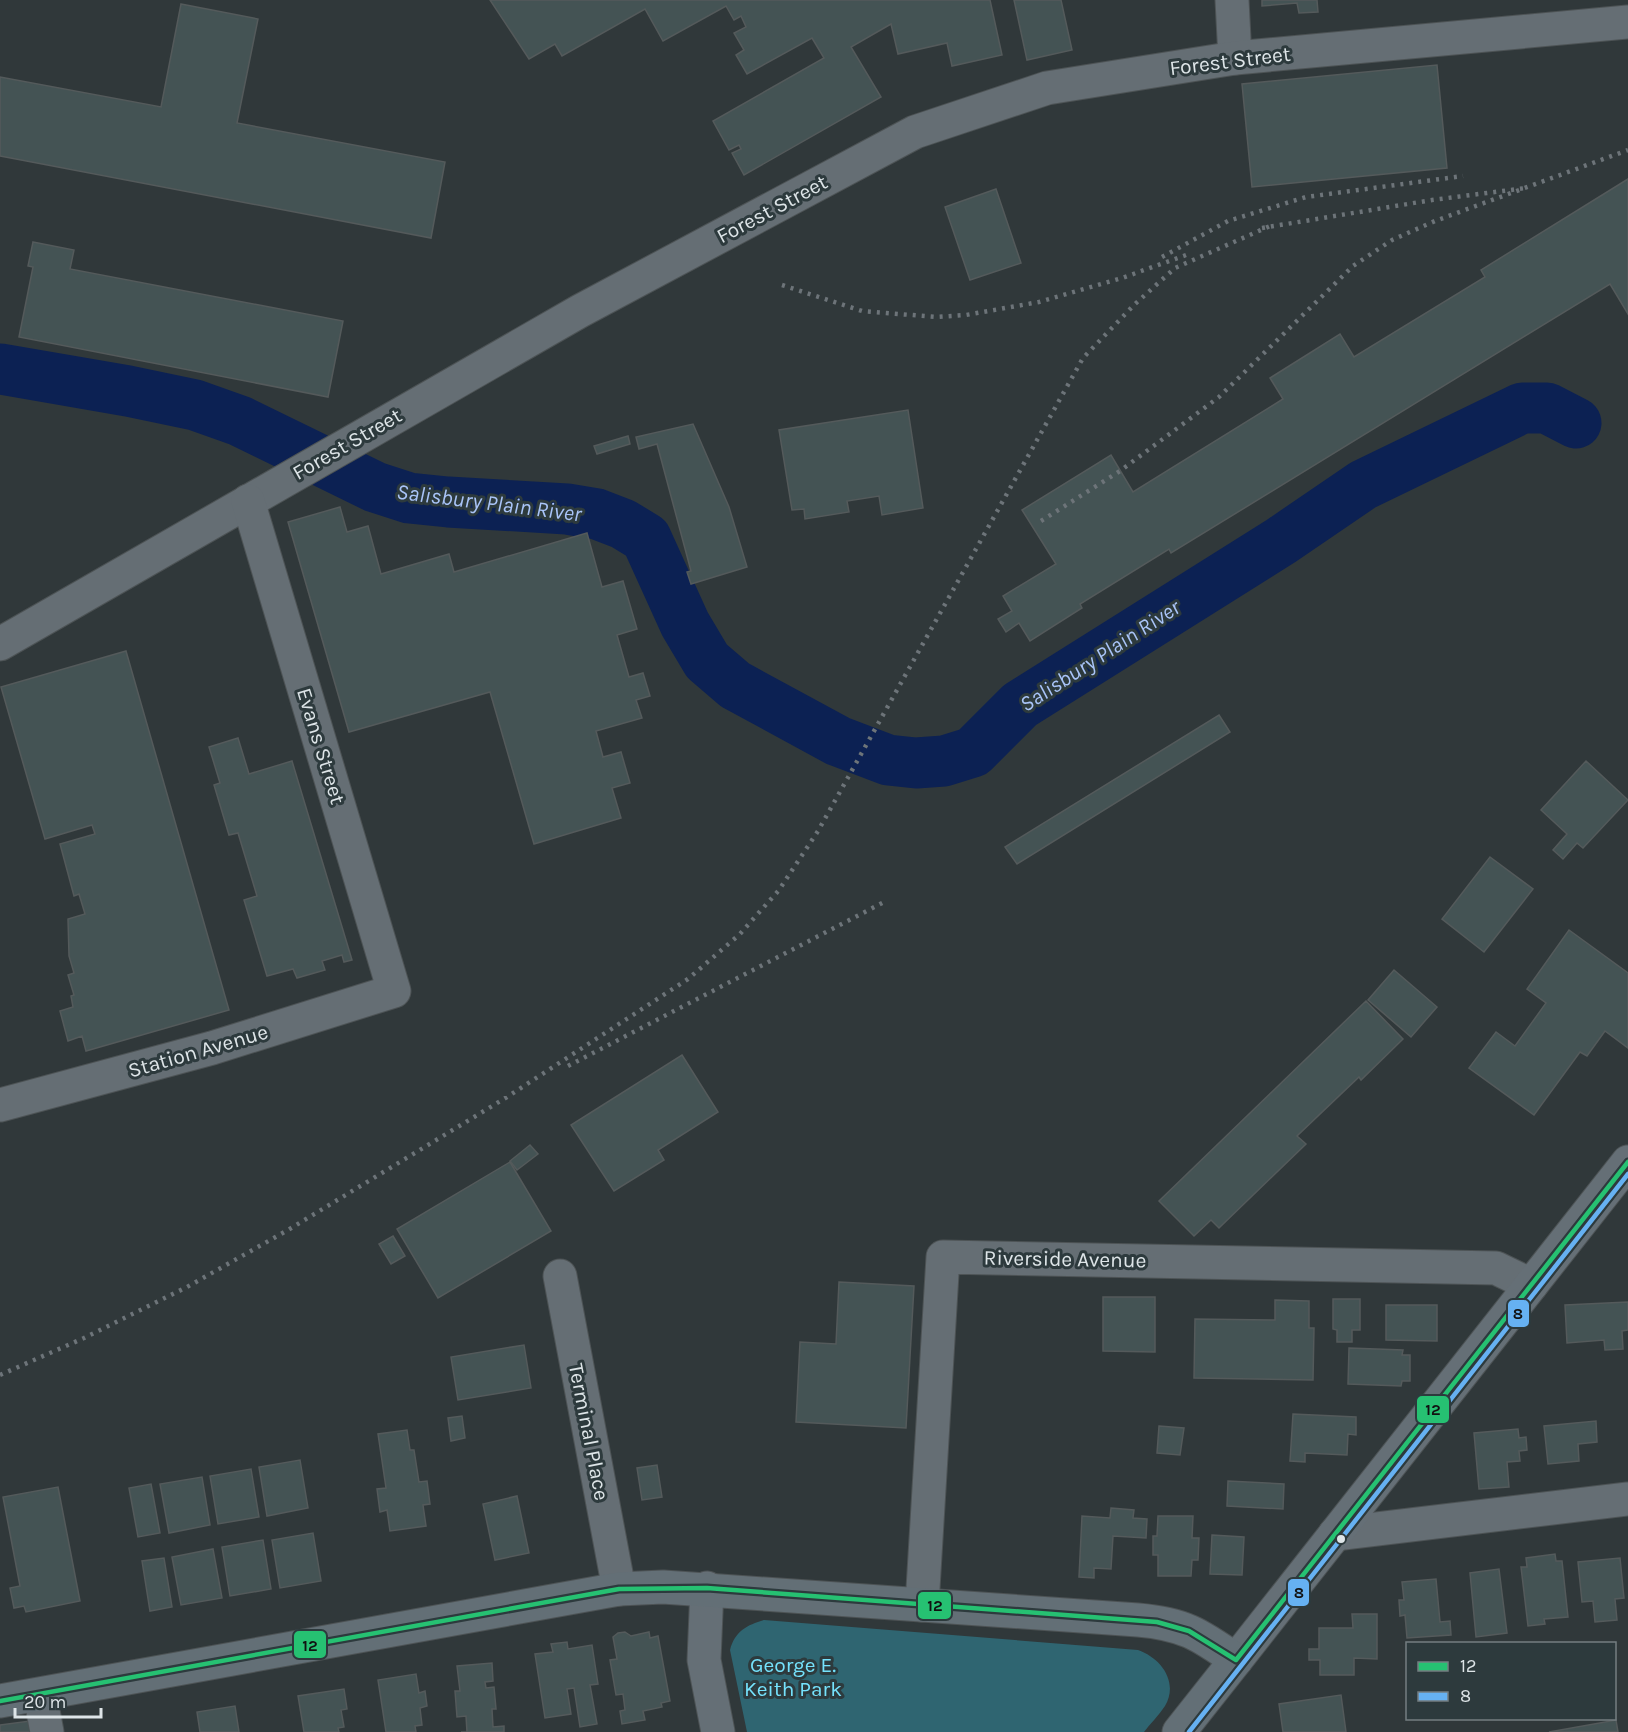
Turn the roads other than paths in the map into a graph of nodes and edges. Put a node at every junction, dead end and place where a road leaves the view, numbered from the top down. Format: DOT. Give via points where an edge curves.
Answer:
graph roads {
  1 [pos="1232,0"];
  2 [pos="1628,22"];
  3 [pos="1235,58"];
  4 [pos="248,501"];
  5 [pos="0,644"];
  6 [pos="394,991"];
  7 [pos="0,1106"];
  8 [pos="1628,1162"];
  9 [pos="560,1276"];
  10 [pos="1531,1285"];
  11 [pos="1628,1499"];
  12 [pos="1335,1534"];
  13 [pos="707,1588"];
  14 [pos="619,1589"];
  15 [pos="922,1605"];
  16 [pos="1236,1660"];
  17 [pos="40,1695"];
  18 [pos="0,1701"];
  19 [pos="47,1732"];
  20 [pos="718,1732"];
  21 [pos="1179,1732"];
  1 -- 3 [label="street"];
  2 -- 3 [label="street, Forest Street"];
  3 -- 4 [label="street, Forest Street" via="1047,88 915,132 590,306"];
  4 -- 5 [label="street, Forest Street"];
  4 -- 6 [label="street, Evans Street"];
  6 -- 7 [label="street, Station Avenue" via="212,1048"];
  8 -- 10 [label="main road"];
  9 -- 14 [label="street, Terminal Place"];
  10 -- 12 [label="main road"];
  10 -- 15 [label="street, Riverside Avenue" via="1496,1268 943,1257"];
  11 -- 12 [label="street"];
  12 -- 16 [label="main road"];
  13 -- 14 [label="main road"];
  13 -- 15 [label="main road"];
  13 -- 20 [label="main road" via="704,1660"];
  14 -- 17 [label="main road"];
  15 -- 16 [label="main road" via="1166,1623 1200,1635"];
  16 -- 21 [label="main road"];
  17 -- 18 [label="main road"];
  17 -- 19 [label="street"];
}
